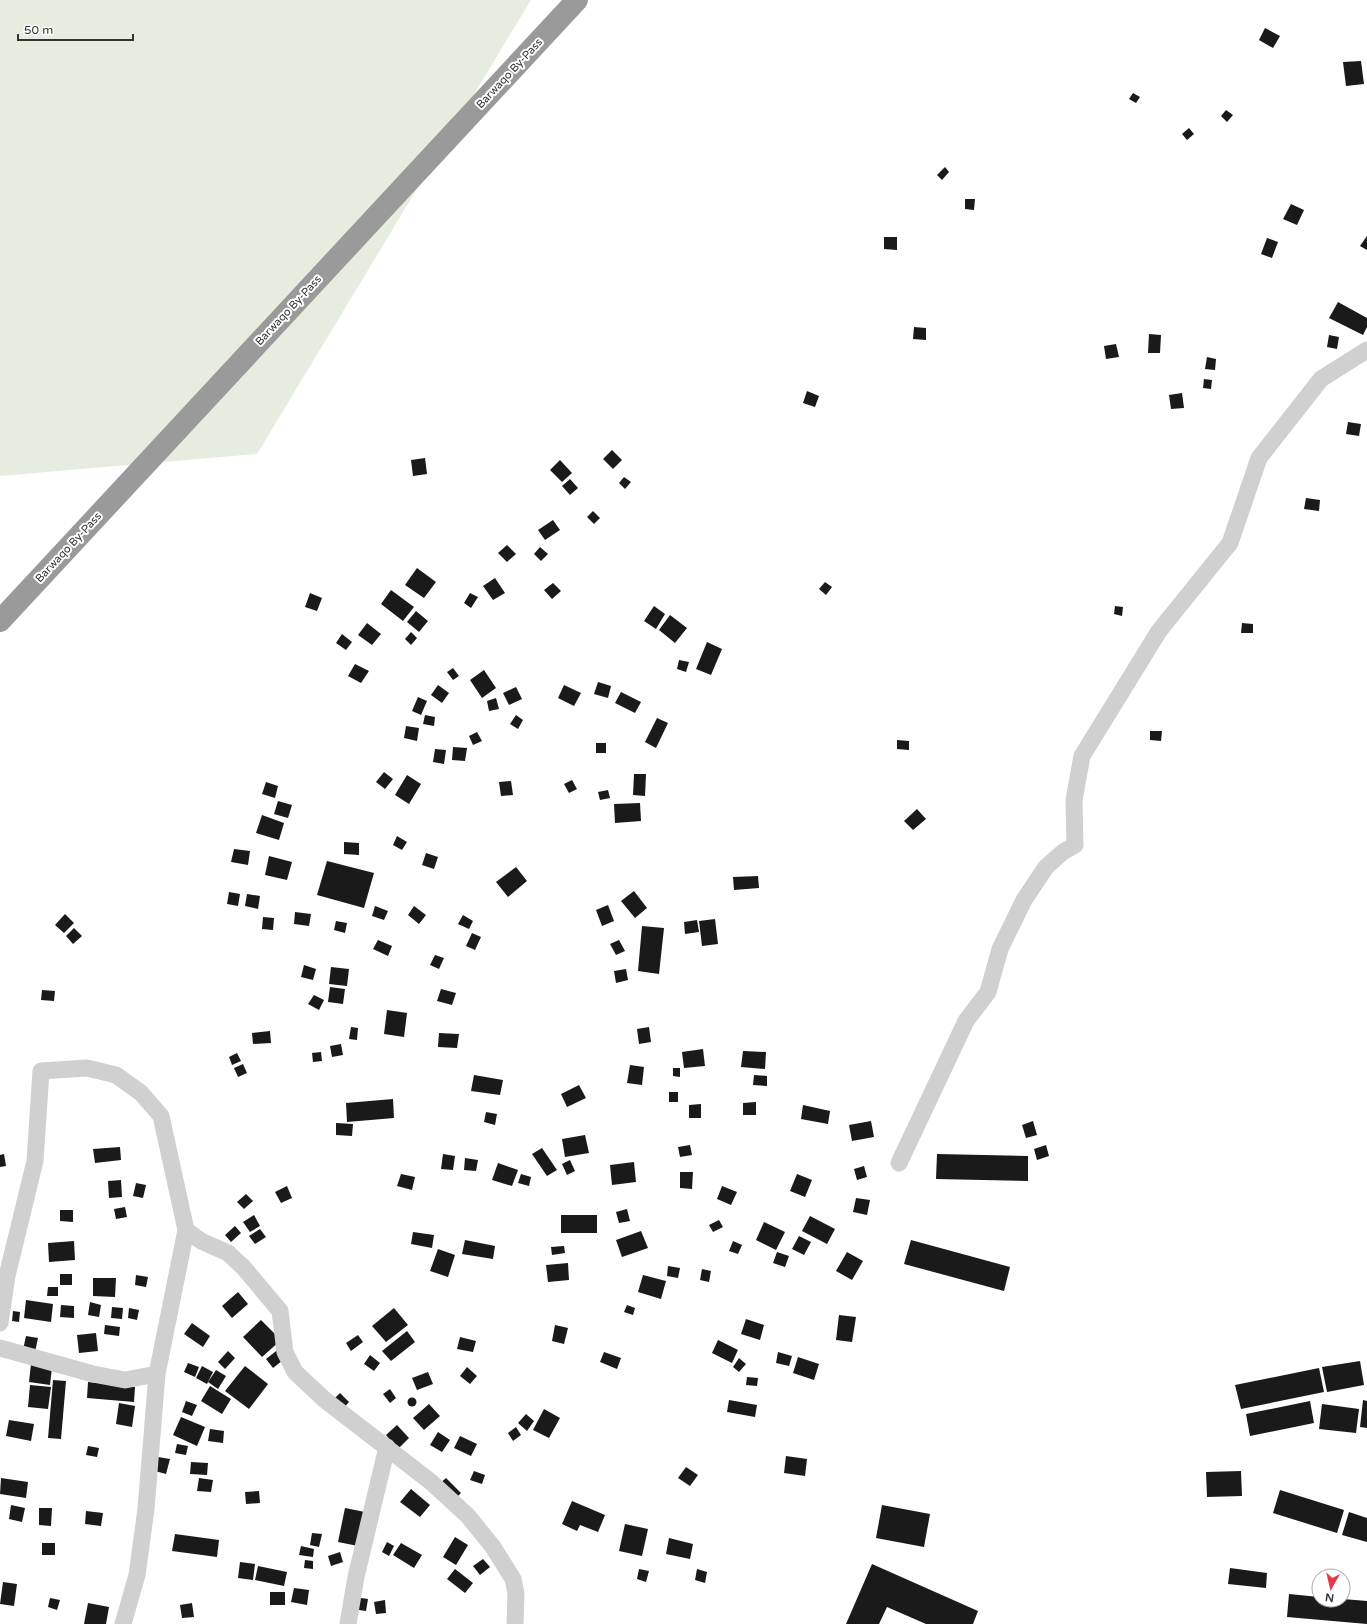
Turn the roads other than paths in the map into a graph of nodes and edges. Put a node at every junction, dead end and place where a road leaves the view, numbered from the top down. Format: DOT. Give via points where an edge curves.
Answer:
graph roads {
  1 [pos="577,0"];
  2 [pos="1367,350"];
  3 [pos="0,621"];
  4 [pos="899,1163"];
  5 [pos="186,1230"];
  6 [pos="0,1323"];
  7 [pos="0,1348"];
  8 [pos="157,1374"];
  9 [pos="387,1447"];
  10 [pos="123,1624"];
  11 [pos="348,1624"];
  12 [pos="515,1624"];
  1 -- 3 [label="highway, Barwaqo By-Pass"];
  2 -- 4 [label="street" via="1320,379 1259,458 1230,543 1159,631 1082,756 1074,800 1075,845 1046,867 1024,900 1000,949 988,992 966,1021"];
  5 -- 6 [label="street" via="161,1116 141,1092 116,1075 87,1068 41,1071 35,1161 7,1276"];
  5 -- 8 [label="street"];
  5 -- 9 [label="street" via="201,1241 228,1253 244,1268 280,1311 285,1352 295,1372 325,1400"];
  7 -- 8 [label="street" via="93,1374 125,1380"];
  8 -- 10 [label="street" via="146,1509 137,1575"];
  9 -- 11 [label="street" via="356,1577"];
  9 -- 12 [label="street" via="468,1516 493,1547 512,1579 516,1593"];
}
